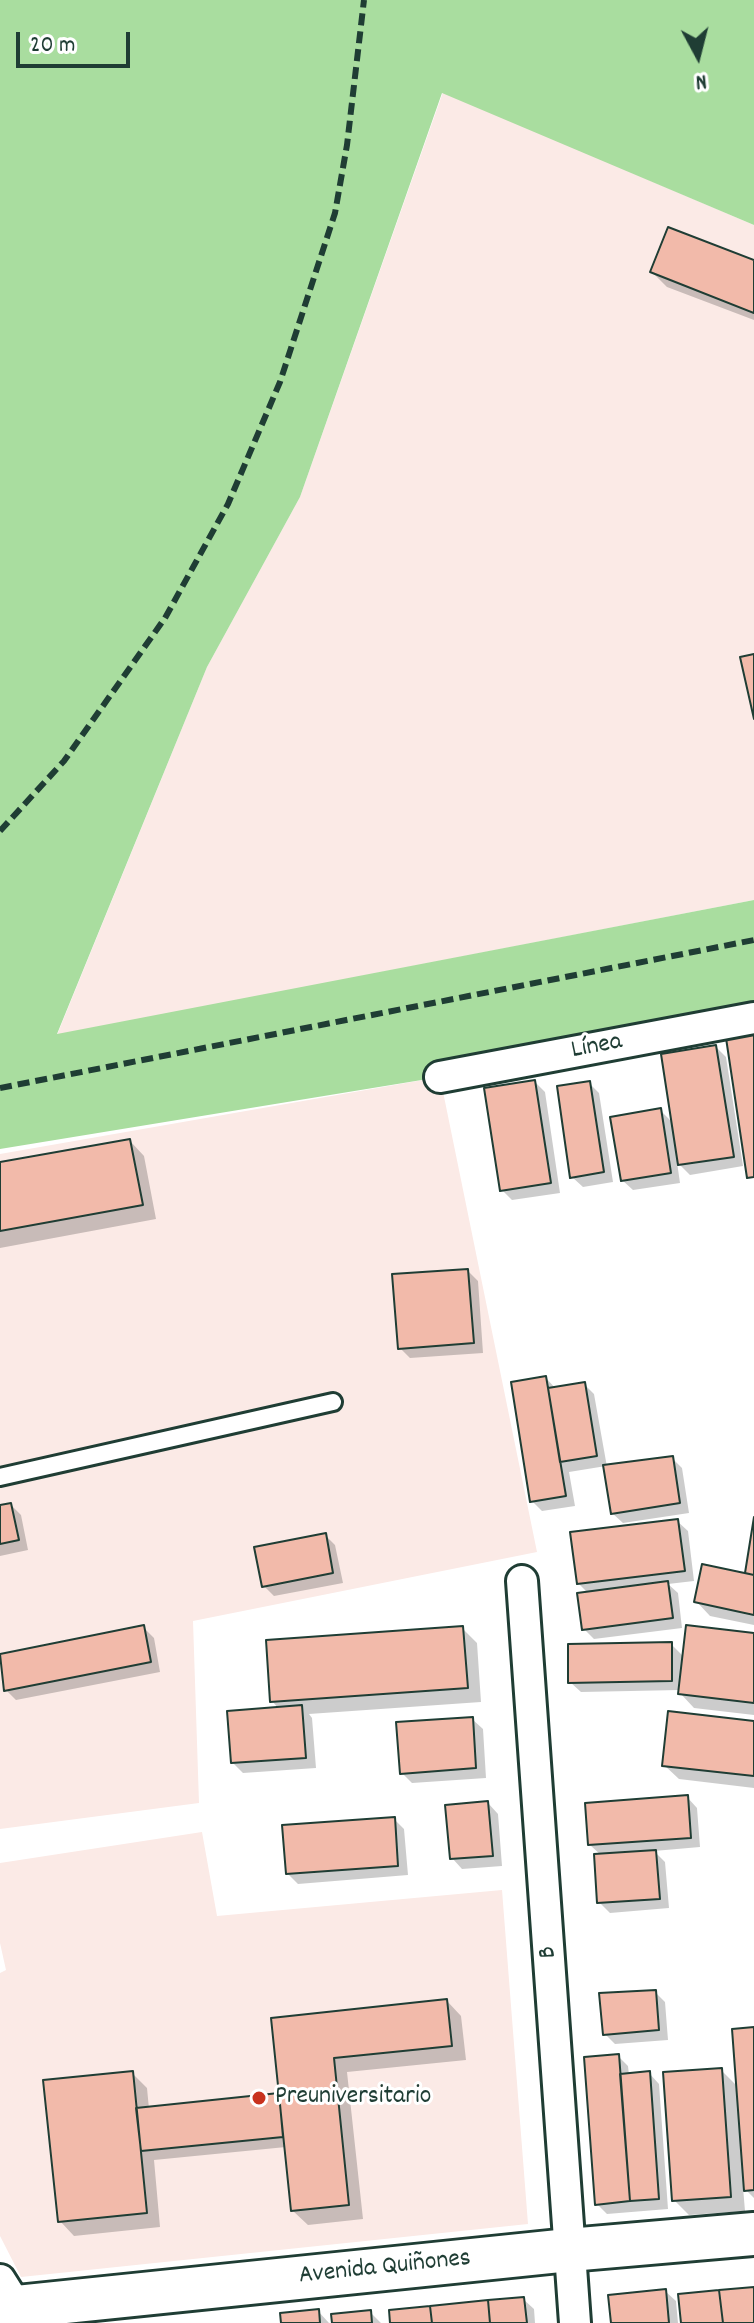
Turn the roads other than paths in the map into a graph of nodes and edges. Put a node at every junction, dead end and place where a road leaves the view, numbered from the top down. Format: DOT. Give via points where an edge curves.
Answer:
graph roads {
  1 [pos="754,1018"];
  2 [pos="440,1077"];
  3 [pos="333,1402"];
  4 [pos="0,1477"];
  5 [pos="522,1581"];
  6 [pos="754,2234"];
  7 [pos="569,2250"];
  8 [pos="11,2303"];
  9 [pos="575,2323"];
  1 -- 2 [label="street, Línea"];
  3 -- 4 [label="lane"];
  5 -- 7 [label="street, B"];
  6 -- 7 [label="main road, Avenida Quiñones"];
  7 -- 8 [label="main road, Avenida Quiñones"];
  7 -- 9 [label="street, B"];
}
